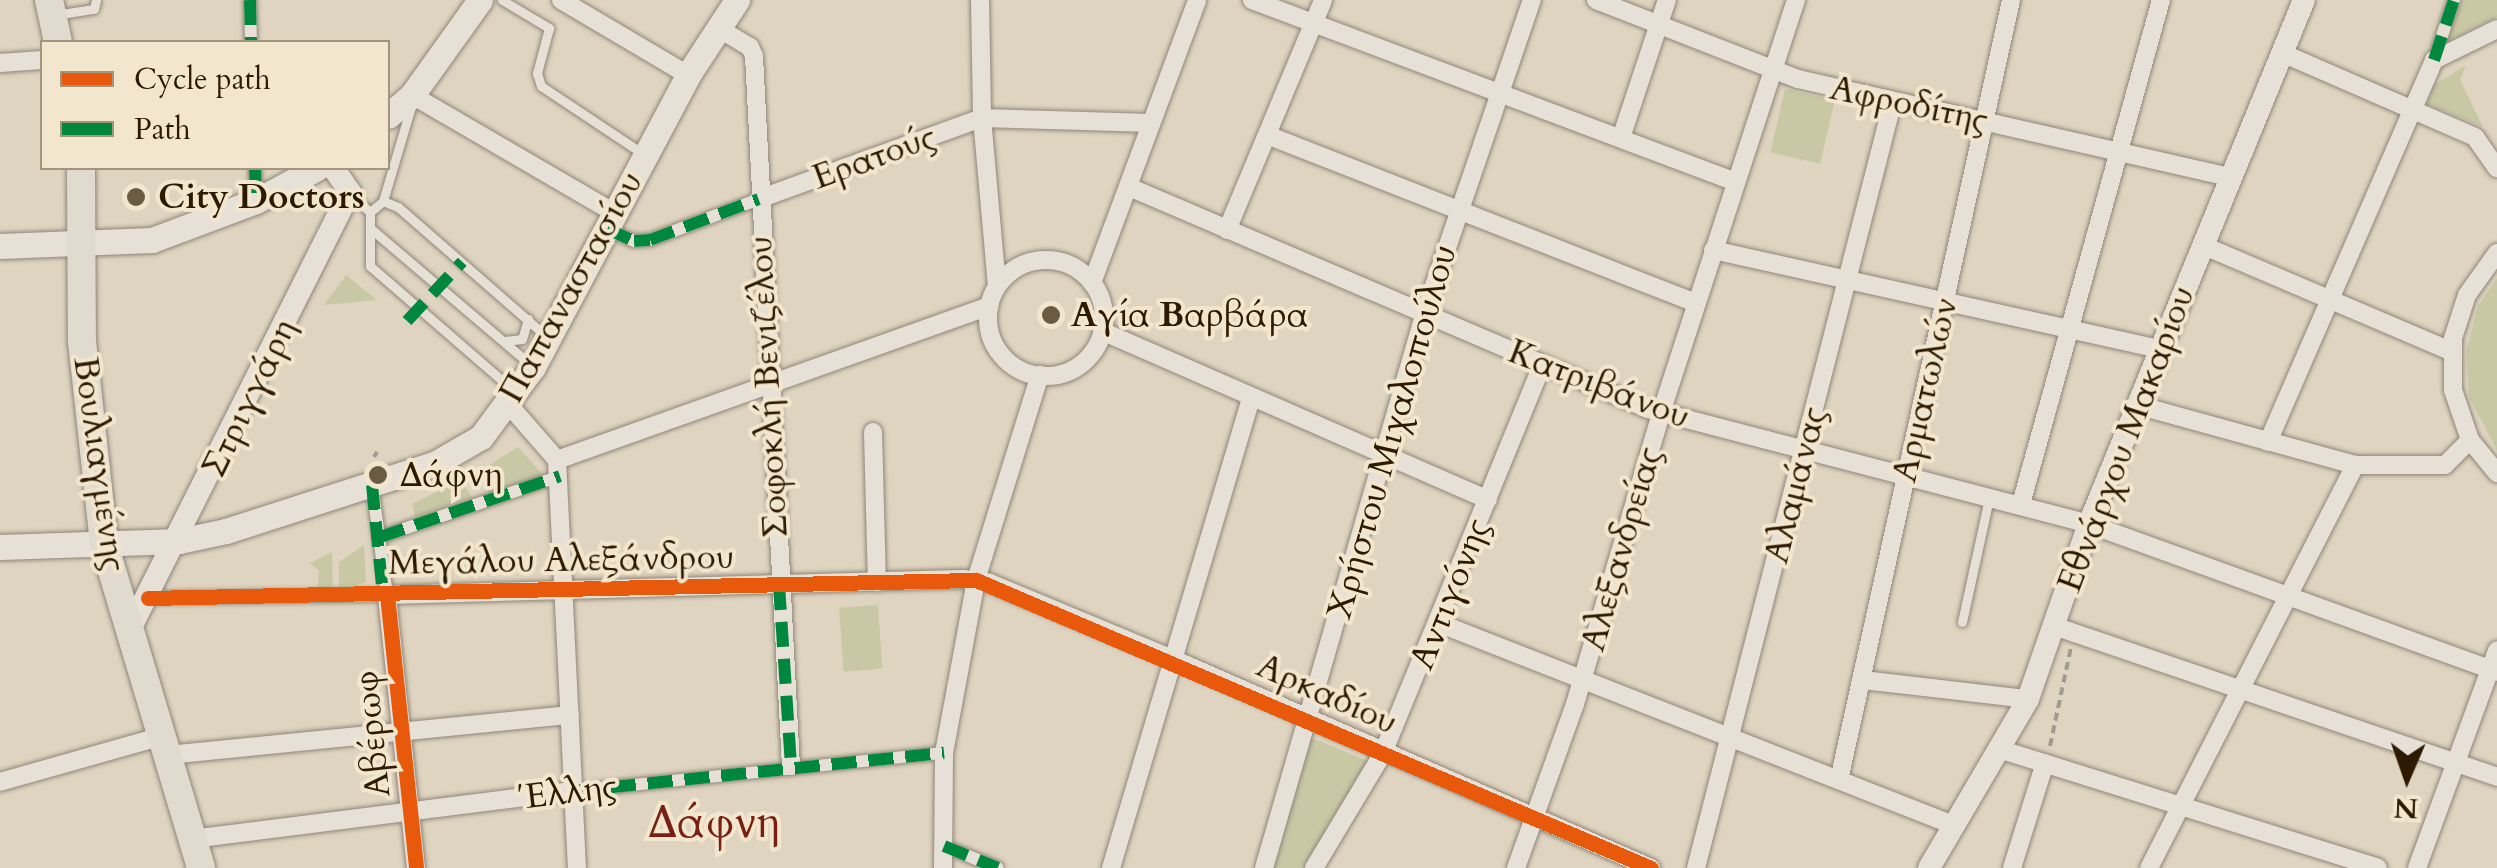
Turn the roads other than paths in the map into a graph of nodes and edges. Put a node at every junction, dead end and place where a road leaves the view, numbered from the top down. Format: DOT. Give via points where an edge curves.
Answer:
graph roads {
  1 [pos="96,0"];
  2 [pos="250,0"];
  3 [pos="480,0"];
  4 [pos="502,0"];
  5 [pos="561,0"];
  6 [pos="737,0"];
  7 [pos="980,0"];
  8 [pos="1197,0"];
  9 [pos="1252,0"];
  10 [pos="1323,0"];
  11 [pos="1532,0"];
  12 [pos="1596,0"];
  13 [pos="1667,0"];
  14 [pos="1796,0"];
  15 [pos="2011,0"];
  16 [pos="2161,0"];
  17 [pos="2304,0"];
  18 [pos="2454,0"];
  19 [pos="53,19"];
  20 [pos="1314,23"];
  21 [pos="1658,26"];
  22 [pos="718,28"];
  23 [pos="2497,29"];
  24 [pos="251,40"];
  25 [pos="2282,53"];
  26 [pos="40,60"];
  27 [pos="2434,60"];
  28 [pos="0,64"];
  29 [pos="1773,71"];
  30 [pos="688,75"];
  31 [pos="1498,92"];
  32 [pos="412,95"];
  33 [pos="1893,101"];
  34 [pos="2412,110"];
  35 [pos="390,114"];
  36 [pos="982,118"];
  37 [pos="1986,120"];
  38 [pos="1151,123"];
  39 [pos="1267,134"];
  40 [pos="1621,138"];
  41 [pos="2119,151"];
  42 [pos="645,155"];
  43 [pos="2497,168"];
  44 [pos="80,170"];
  45 [pos="255,170"];
  46 [pos="313,170"];
  47 [pos="335,170"];
  48 [pos="2230,177"];
  49 [pos="1736,182"];
  50 [pos="1128,188"];
  51 [pos="350,192"];
  52 [pos="759,199"];
  53 [pos="256,201"];
  54 [pos="383,202"];
  55 [pos="1458,210"];
  56 [pos="370,212"];
  57 [pos="611,221"];
  58 [pos="370,228"];
  59 [pos="1227,230"];
  60 [pos="2202,245"];
  61 [pos="0,246"];
  62 [pos="85,246"];
  63 [pos="1713,250"];
  64 [pos="2497,253"];
  65 [pos="1848,280"];
  66 [pos="1092,284"];
  67 [pos="997,285"];
  68 [pos="2330,300"];
  69 [pos="1945,302"];
  70 [pos="1696,303"];
  71 [pos="989,306"];
  72 [pos="1424,315"];
  73 [pos="528,319"];
  74 [pos="2070,330"];
  75 [pos="1102,331"];
  76 [pos="549,339"];
  77 [pos="502,341"];
  78 [pos="2159,349"];
  79 [pos="2453,352"];
  80 [pos="1542,366"];
  81 [pos="533,367"];
  82 [pos="1040,375"];
  83 [pos="768,384"];
  84 [pos="1252,397"];
  85 [pos="513,399"];
  86 [pos="2136,405"];
  87 [pos="1661,413"];
  88 [pos="872,432"];
  89 [pos="2470,440"];
  90 [pos="2268,442"];
  91 [pos="1804,450"];
  92 [pos="1384,456"];
  93 [pos="2355,465"];
  94 [pos="559,468"];
  95 [pos="2497,473"];
  96 [pos="1905,474"];
  97 [pos="372,485"];
  98 [pos="1990,496"];
  99 [pos="1488,500"];
  100 [pos="2021,504"];
  101 [pos="2089,524"];
  102 [pos="380,537"];
  103 [pos="179,541"];
  104 [pos="104,544"];
  105 [pos="0,547"];
  106 [pos="976,580"];
  107 [pos="877,582"];
  108 [pos="778,585"];
  109 [pos="564,590"];
  110 [pos="387,595"];
  111 [pos="2286,595"];
  112 [pos="148,598"];
  113 [pos="1962,622"];
  114 [pos="1442,624"];
  115 [pos="132,627"];
  116 [pos="2064,630"];
  117 [pos="2497,650"];
  118 [pos="1173,660"];
  119 [pos="2494,670"];
  120 [pos="1583,679"];
  121 [pos="1863,680"];
  122 [pos="2239,689"];
  123 [pos="2028,699"];
  124 [pos="570,715"];
  125 [pos="1309,718"];
  126 [pos="402,732"];
  127 [pos="1730,738"];
  128 [pos="165,745"];
  129 [pos="1999,748"];
  130 [pos="944,753"];
  131 [pos="1384,753"];
  132 [pos="2046,763"];
  133 [pos="2456,763"];
  134 [pos="790,766"];
  135 [pos="2497,777"];
  136 [pos="1840,780"];
  137 [pos="0,782"];
  138 [pos="574,791"];
  139 [pos="2180,806"];
  140 [pos="410,812"];
  141 [pos="1534,819"];
  142 [pos="1953,825"];
  143 [pos="192,838"];
  144 [pos="944,846"];
  145 [pos="1933,867"];
  146 [pos="201,868"];
  147 [pos="416,868"];
  148 [pos="577,868"];
  149 [pos="943,868"];
  150 [pos="998,868"];
  151 [pos="1111,868"];
  152 [pos="1264,868"];
  153 [pos="1314,868"];
  154 [pos="1516,868"];
  155 [pos="1651,868"];
  156 [pos="1696,868"];
  157 [pos="2012,868"];
  158 [pos="2149,868"];
  159 [pos="2378,868"];
  160 [pos="2417,868"];
  1 -- 19 [label="lane" via="94,10"];
  2 -- 24 [label="street"];
  3 -- 32 [label="main road"];
  4 -- 42 [label="lane" via="548,28 537,73 541,86"];
  5 -- 30 [label="street"];
  6 -- 22 [label="main road, Παπαναστασίου"];
  7 -- 36 [label="street"];
  8 -- 38 [label="street"];
  9 -- 20 [label="street"];
  10 -- 20 [label="street"];
  11 -- 31 [label="street, Χρήστου Μιχαλοπούλου"];
  12 -- 21 [label="street, Αφροδίτης"];
  13 -- 21 [label="street"];
  14 -- 29 [label="street, Αλεξανδρείας"];
  15 -- 37 [label="street, Αρματωλών"];
  16 -- 41 [label="street"];
  17 -- 25 [label="street, Εθνάρχου Μακαρίου"];
  18 -- 27 [label="street"];
  20 -- 31 [label="street"];
  20 -- 39 [label="street"];
  21 -- 29 [label="street, Αφροδίτης"];
  21 -- 40 [label="street"];
  22 -- 30 [label="main road, Παπαναστασίου"];
  22 -- 52 [label="street, Σοφοκλή Βενιζέλου" via="754,56"];
  23 -- 27 [label="street"];
  25 -- 34 [label="street"];
  25 -- 48 [label="street, Εθνάρχου Μακαρίου"];
  26 -- 28 [label="street"];
  27 -- 34 [label="street"];
  29 -- 33 [label="street, Αφροδίτης"];
  29 -- 49 [label="street, Αλεξανδρείας"];
  30 -- 42 [label="main road, Παπαναστασίου"];
  31 -- 40 [label="street"];
  31 -- 55 [label="street, Χρήστου Μιχαλοπούλου"];
  32 -- 35 [label="main road"];
  32 -- 54 [label="lane"];
  32 -- 57 [label="street"];
  33 -- 37 [label="street, Αφροδίτης"];
  33 -- 65 [label="street, Αλαμάνας"];
  34 -- 43 [label="street" via="2474,137"];
  34 -- 68 [label="street"];
  36 -- 38 [label="street, Ερατούς"];
  36 -- 52 [label="street, Ερατούς"];
  36 -- 67 [label="street"];
  37 -- 41 [label="street, Αφροδίτης"];
  37 -- 69 [label="street, Αρματωλών"];
  38 -- 50 [label="street"];
  39 -- 55 [label="street"];
  39 -- 59 [label="street"];
  40 -- 49 [label="street"];
  41 -- 48 [label="street, Αφροδίτης"];
  41 -- 74 [label="street"];
  42 -- 57 [label="main road, Παπαναστασίου"];
  44 -- 62 [label="main road, Βουλιαγμένης"];
  45 -- 53 [label="street"];
  46 -- 53 [label="main road"];
  47 -- 51 [label="street"];
  48 -- 60 [label="street, Εθνάρχου Μακαρίου"];
  49 -- 63 [label="street, Αλεξανδρείας"];
  50 -- 59 [label="street, Κατριβάνου"];
  50 -- 66 [label="street"];
  51 -- 56 [label="lane"];
  51 -- 103 [label="street, Στριγγάρη"];
  52 -- 57 [label="street, Ερατούς" via="650,240 634,242"];
  52 -- 83 [label="street, Σοφοκλή Βενιζέλου"];
  53 -- 62 [label="main road" via="152,240"];
  54 -- 56 [label="lane"];
  54 -- 73 [label="lane" via="398,207"];
  55 -- 70 [label="street"];
  55 -- 72 [label="street, Χρήστου Μιχαλοπούλου"];
  56 -- 58 [label="lane"];
  57 -- 76 [label="main road, Παπαναστασίου"];
  58 -- 77 [label="lane"];
  58 -- 85 [label="lane" via="370,266"];
  59 -- 72 [label="street, Κατριβάνου"];
  60 -- 68 [label="street"];
  60 -- 78 [label="street, Εθνάρχου Μακαρίου"];
  61 -- 62 [label="main road"];
  62 -- 104 [label="main road, Βουλιαγμένης" via="84,376"];
  63 -- 65 [label="street"];
  63 -- 70 [label="street, Αλεξανδρείας"];
  64 -- 79 [label="street" via="2466,294"];
  65 -- 69 [label="street"];
  65 -- 91 [label="street, Αλαμάνας"];
  66 -- 67 [label="street" via="1062,262 1044,260 1026,263"];
  66 -- 75 [label="street"];
  67 -- 71 [label="street"];
  68 -- 79 [label="street"];
  68 -- 90 [label="street"];
  69 -- 74 [label="street"];
  69 -- 96 [label="street, Αρματωλών"];
  70 -- 87 [label="street, Αλεξανδρείας"];
  71 -- 82 [label="street" via="988,325 1005,359"];
  71 -- 83 [label="street"];
  72 -- 80 [label="street, Κατριβάνου"];
  72 -- 92 [label="street, Χρήστου Μιχαλοπούλου"];
  73 -- 76 [label="lane"];
  73 -- 77 [label="lane" via="522,338"];
  74 -- 78 [label="street"];
  74 -- 100 [label="street"];
  75 -- 82 [label="street" via="1086,360"];
  75 -- 84 [label="street"];
  76 -- 81 [label="main road, Παπαναστασίου"];
  77 -- 81 [label="lane"];
  78 -- 86 [label="street, Εθνάρχου Μακαρίου"];
  79 -- 89 [label="street" via="2453,390"];
  80 -- 87 [label="street, Κατριβάνου"];
  80 -- 99 [label="street, Αντιγόνης"];
  81 -- 85 [label="main road, Παπαναστασίου"];
  82 -- 106 [label="street"];
  83 -- 94 [label="street"];
  83 -- 108 [label="street, Σοφοκλή Βενιζέλου"];
  84 -- 92 [label="street"];
  84 -- 118 [label="street"];
  85 -- 94 [label="street"];
  85 -- 97 [label="main road, Παπαναστασίου" via="464,449"];
  86 -- 90 [label="street"];
  86 -- 101 [label="street, Εθνάρχου Μακαρίου"];
  87 -- 91 [label="street, Κατριβάνου"];
  87 -- 120 [label="street, Αλεξανδρείας"];
  88 -- 107 [label="street"];
  89 -- 93 [label="street" via="2445,465"];
  89 -- 95 [label="street"];
  90 -- 93 [label="street"];
  91 -- 96 [label="street, Κατριβάνου"];
  91 -- 127 [label="street, Αλαμάνας"];
  92 -- 99 [label="street"];
  92 -- 125 [label="street, Χρήστου Μιχαλοπούλου"];
  93 -- 111 [label="street"];
  94 -- 102 [label="street"];
  94 -- 109 [label="street"];
  96 -- 98 [label="street, Κατριβάνου"];
  96 -- 121 [label="street, Αρματωλών"];
  97 -- 102 [label="street"];
  97 -- 103 [label="main road, Παπαναστασίου"];
  98 -- 100 [label="street, Κατριβάνου"];
  98 -- 113 [label="lane"];
  99 -- 114 [label="street, Αντιγόνης"];
  100 -- 101 [label="street, Κατριβάνου"];
  101 -- 111 [label="street, Κατριβάνου"];
  101 -- 116 [label="street, Εθνάρχου Μακαρίου"];
  102 -- 110 [label="street"];
  103 -- 104 [label="main road, Παπαναστασίου"];
  103 -- 112 [label="street, Στριγγάρη"];
  104 -- 105 [label="main road, Παπαναστασίου"];
  104 -- 115 [label="main road, Βουλιαγμένης"];
  106 -- 107 [label="street, Μεγάλου Αλεξάνδρου"];
  106 -- 118 [label="street, Αρκαδίου"];
  106 -- 130 [label="street"];
  107 -- 108 [label="street, Μεγάλου Αλεξάνδρου"];
  108 -- 109 [label="street, Μεγάλου Αλεξάνδρου"];
  108 -- 134 [label="street, Σοφοκλή Βενιζέλου"];
  109 -- 110 [label="street, Μεγάλου Αλεξάνδρου"];
  109 -- 124 [label="street"];
  110 -- 112 [label="street, Μεγάλου Αλεξάνδρου"];
  110 -- 126 [label="street, Αβέρωφ"];
  111 -- 119 [label="street, Κατριβάνου"];
  111 -- 122 [label="street"];
  112 -- 115 [label="street, Στριγγάρη"];
  114 -- 120 [label="street"];
  114 -- 131 [label="street, Αντιγόνης"];
  115 -- 128 [label="main road, Βουλιαγμένης"];
  116 -- 122 [label="street"];
  116 -- 123 [label="street, Εθνάρχου Μακαρίου"];
  117 -- 119 [label="street"];
  118 -- 125 [label="street, Αρκαδίου"];
  118 -- 151 [label="street"];
  119 -- 133 [label="street"];
  120 -- 127 [label="street"];
  120 -- 141 [label="street, Αλεξανδρείας"];
  121 -- 123 [label="street"];
  121 -- 136 [label="street, Αρματωλών"];
  122 -- 133 [label="street"];
  122 -- 139 [label="street"];
  123 -- 129 [label="street, Εθνάρχου Μακαρίου"];
  124 -- 126 [label="street"];
  124 -- 138 [label="street"];
  125 -- 131 [label="street, Αρκαδίου"];
  125 -- 152 [label="street, Χρήστου Μιχαλοπούλου"];
  126 -- 128 [label="street"];
  126 -- 140 [label="street, Αβέρωφ"];
  127 -- 136 [label="street"];
  127 -- 156 [label="street, Αλαμάνας"];
  128 -- 137 [label="street"];
  128 -- 143 [label="main road, Βουλιαγμένης"];
  129 -- 132 [label="street"];
  129 -- 142 [label="street, Εθνάρχου Μακαρίου"];
  130 -- 134 [label="street, Έλλης"];
  130 -- 144 [label="street"];
  131 -- 141 [label="street, Αρκαδίου"];
  131 -- 153 [label="street, Αντιγόνης"];
  132 -- 139 [label="street"];
  132 -- 157 [label="street"];
  133 -- 135 [label="street"];
  133 -- 160 [label="street"];
  134 -- 138 [label="street, Έλλης"];
  136 -- 142 [label="street"];
  138 -- 140 [label="street, Έλλης"];
  138 -- 148 [label="street"];
  139 -- 158 [label="street"];
  139 -- 159 [label="street"];
  140 -- 143 [label="street, Έλλης"];
  140 -- 147 [label="street, Αβέρωφ"];
  141 -- 154 [label="street, Αλεξανδρείας"];
  141 -- 155 [label="street, Αρκαδίου"];
  142 -- 145 [label="street, Εθνάρχου Μακαρίου"];
  143 -- 146 [label="main road, Βουλιαγμένης"];
  144 -- 149 [label="street"];
  144 -- 150 [label="street"];
}
